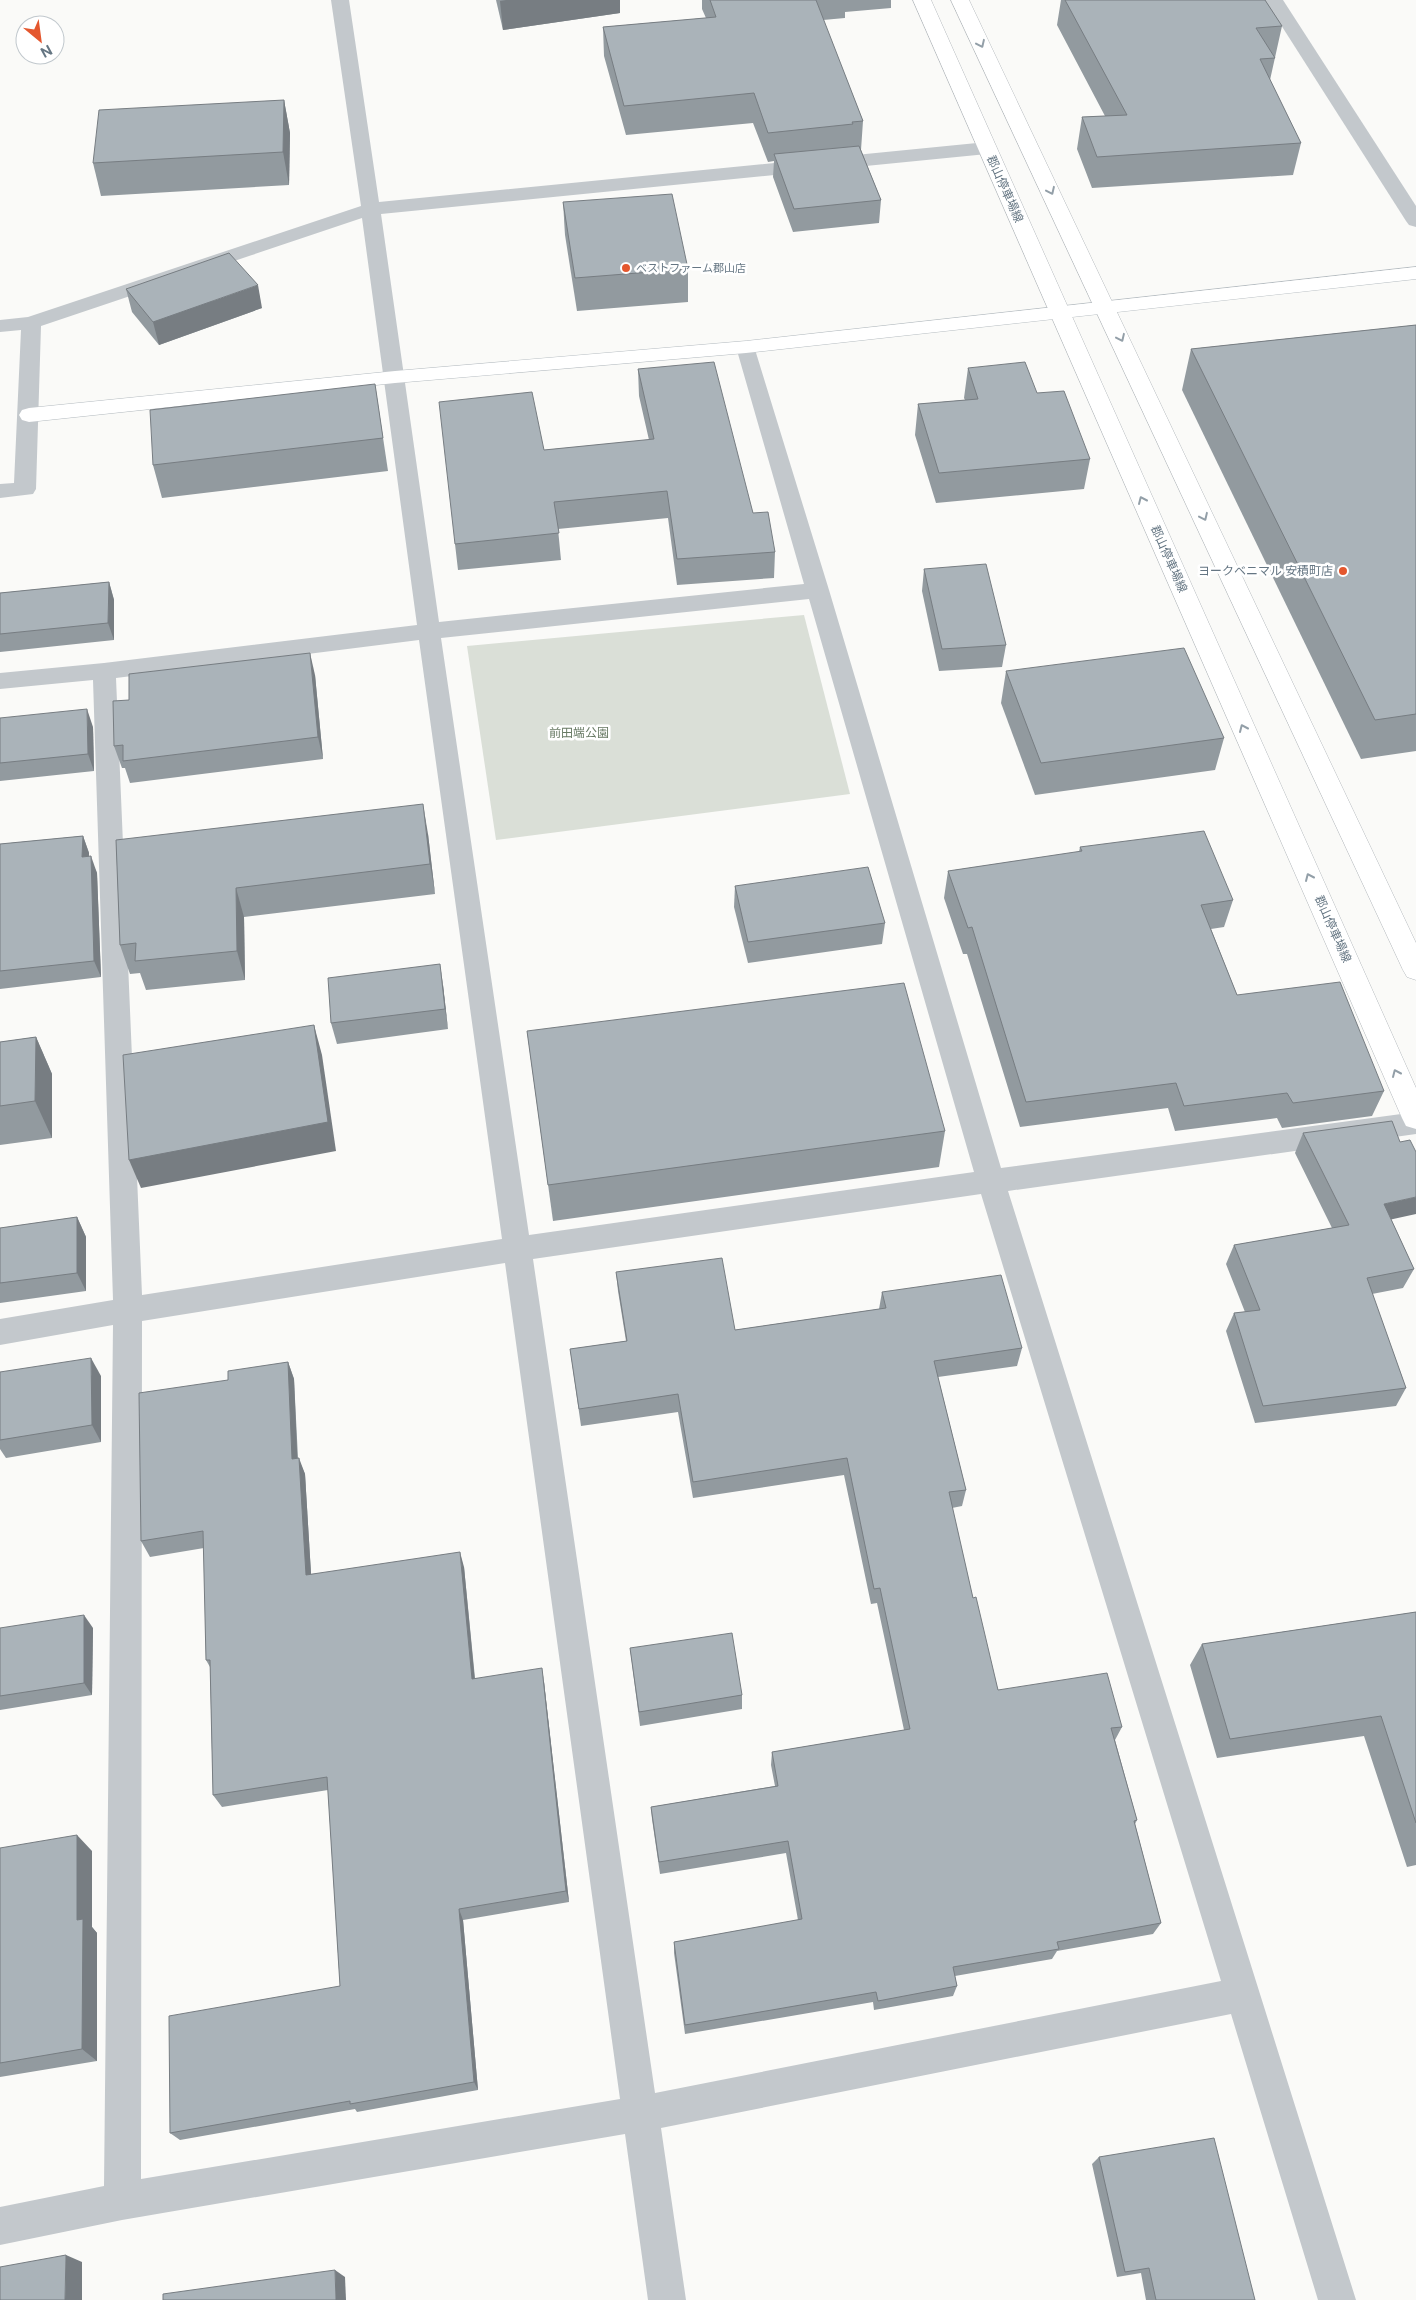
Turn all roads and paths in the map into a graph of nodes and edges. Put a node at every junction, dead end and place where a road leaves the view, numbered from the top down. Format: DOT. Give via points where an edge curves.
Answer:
graph roads {
  1 [pos="340,0"];
  2 [pos="922,0"];
  3 [pos="960,0"];
  4 [pos="1274,0"];
  5 [pos="987,148"];
  6 [pos="370,209"];
  7 [pos="1416,221"];
  8 [pos="1416,273"];
  9 [pos="1106,307"];
  10 [pos="1059,312"];
  11 [pos="31,323"];
  12 [pos="0,326"];
  13 [pos="746,346"];
  14 [pos="395,377"];
  15 [pos="29,415"];
  16 [pos="0,492"];
  17 [pos="818,590"];
  18 [pos="429,631"];
  19 [pos="104,671"];
  20 [pos="0,681"];
  21 [pos="1416,970"];
  22 [pos="1416,1118"];
  23 [pos="1416,1123"];
  24 [pos="991,1181"];
  25 [pos="517,1249"];
  26 [pos="128,1309"];
  27 [pos="0,1332"];
  28 [pos="1244,1994"];
  29 [pos="639,2114"];
  30 [pos="122,2201"];
  31 [pos="0,2226"];
  32 [pos="667,2300"];
  33 [pos="1338,2300"];
  1 -- 6 [label="street"];
  2 -- 5 [label="main road, 郡山停車場線"];
  3 -- 9 [label="main road, one-way"];
  4 -- 7 [label="street"];
  5 -- 6 [label="street"];
  5 -- 10 [label="main road, 郡山停車場線"];
  6 -- 11 [label="street"];
  6 -- 14 [label="street"];
  8 -- 9 [label="main road"];
  9 -- 10 [label="main road"];
  9 -- 21 [label="main road, one-way"];
  10 -- 13 [label="main road"];
  22 -- 10 [label="main road, 郡山停車場線, one-way"];
  11 -- 12 [label="street"];
  11 -- 15 [label="street"];
  13 -- 14 [label="main road"];
  13 -- 17 [label="street"];
  14 -- 15 [label="main road"];
  14 -- 18 [label="street"];
  15 -- 16 [label="street" via="25,489"];
  17 -- 18 [label="street"];
  17 -- 24 [label="street"];
  18 -- 19 [label="street"];
  18 -- 25 [label="street"];
  19 -- 20 [label="street"];
  19 -- 26 [label="street"];
  23 -- 24 [label="street"];
  24 -- 25 [label="street"];
  24 -- 28 [label="street"];
  25 -- 26 [label="street"];
  25 -- 29 [label="street"];
  26 -- 27 [label="street"];
  26 -- 30 [label="street"];
  28 -- 29 [label="street"];
  28 -- 33 [label="street"];
  29 -- 30 [label="street"];
  29 -- 32 [label="street"];
  30 -- 31 [label="street"];
}
